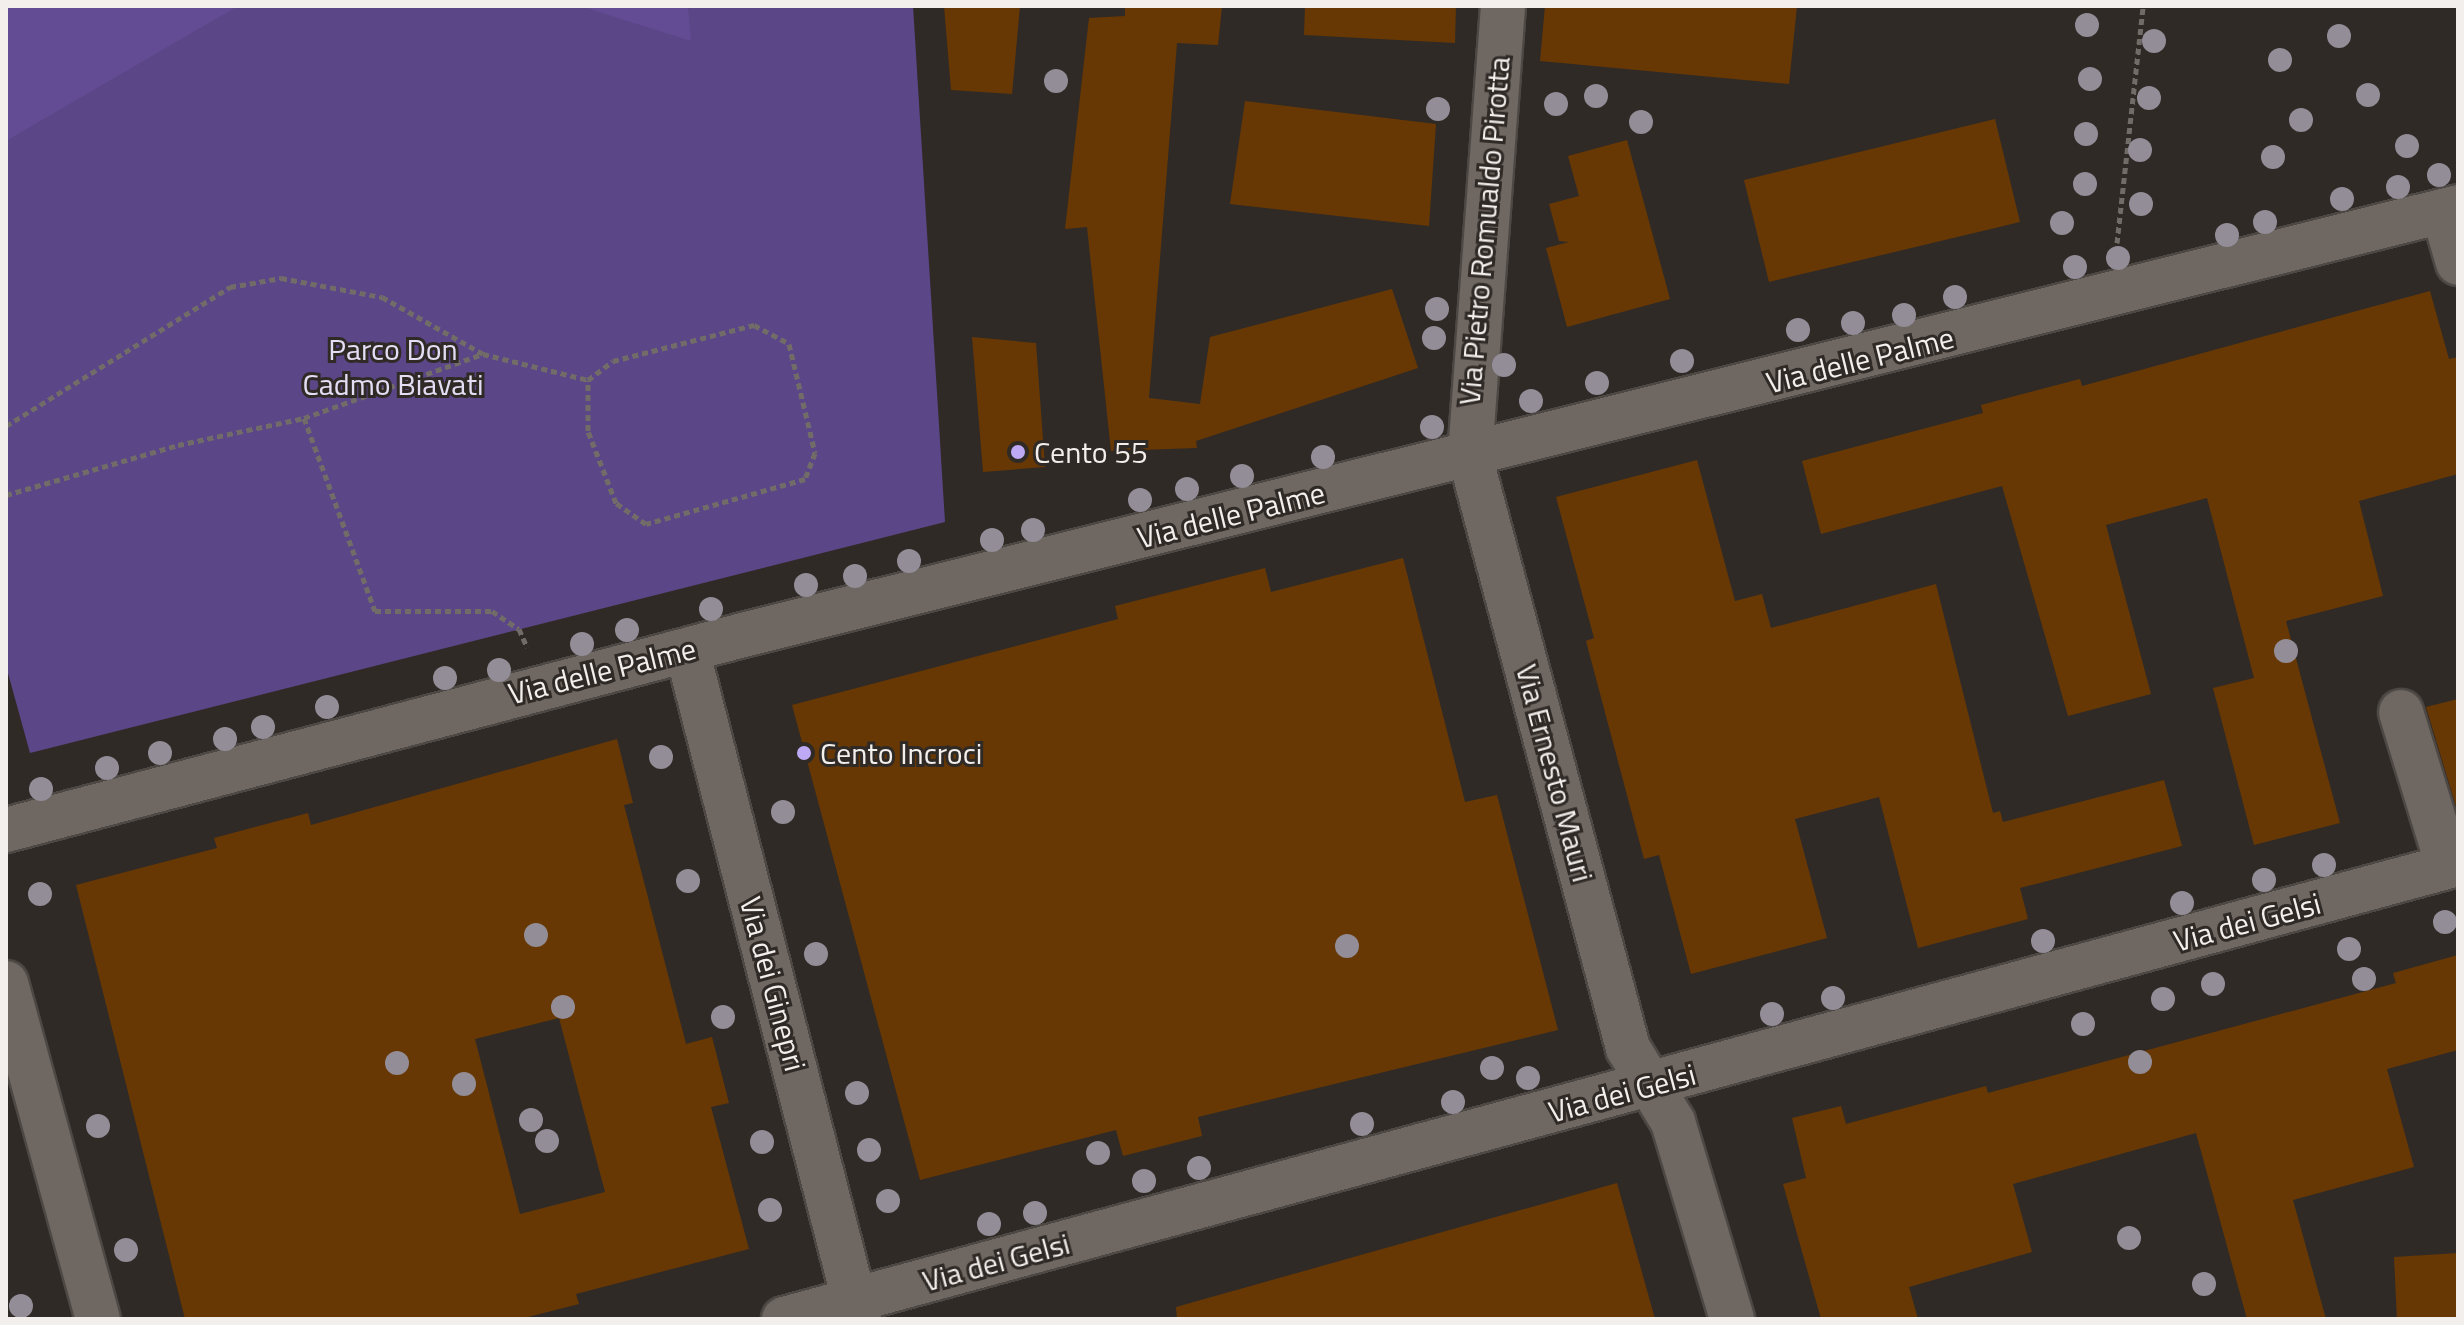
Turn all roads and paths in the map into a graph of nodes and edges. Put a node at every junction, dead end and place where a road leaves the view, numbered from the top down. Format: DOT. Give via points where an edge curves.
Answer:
graph roads {
  1 [pos="1503,6"];
  2 [pos="2143,6"];
  3 [pos="2450,209"];
  4 [pos="2117,243"];
  5 [pos="2458,263"];
  6 [pos="483,354"];
  7 [pos="588,380"];
  8 [pos="304,418"];
  9 [pos="6,426"];
  10 [pos="1470,456"];
  11 [pos="6,495"];
  12 [pos="527,647"];
  13 [pos="687,650"];
  14 [pos="2401,712"];
  15 [pos="6,830"];
  16 [pos="2453,865"];
  17 [pos="6,983"];
  18 [pos="1646,1087"];
  19 [pos="857,1310"];
  20 [pos="98,1319"];
  21 [pos="784,1319"];
  22 [pos="1732,1319"];
  1 -- 10 [label="street, Via Pietro Romualdo Pirotta"];
  2 -- 4 [label="path"];
  3 -- 5 [label="street"];
  3 -- 10 [label="street, Via delle Palme"];
  6 -- 7 [label="path"];
  6 -- 8 [label="path"];
  6 -- 9 [label="path" via="382,297 281,278 230,287"];
  7 -- 7 [label="path" via="588,431 616,503 646,524 805,479 815,453 789,344 754,325 613,361"];
  8 -- 11 [label="path" via="178,445"];
  8 -- 12 [label="path" via="375,611 492,611 519,629"];
  10 -- 13 [label="street, Via delle Palme"];
  10 -- 18 [label="street, Via Ernesto Mauri" via="1628,1048"];
  13 -- 15 [label="street, Via delle Palme"];
  13 -- 19 [label="street, Via dei Ginepri"];
  14 -- 16 [label="street"];
  16 -- 18 [label="street, Via dei Gelsi"];
  17 -- 20 [label="street"];
  18 -- 19 [label="street, Via dei Gelsi"];
  18 -- 22 [label="street, Via Ernesto Mauri" via="1673,1122"];
  19 -- 21 [label="street, Via dei Gelsi"];
}
